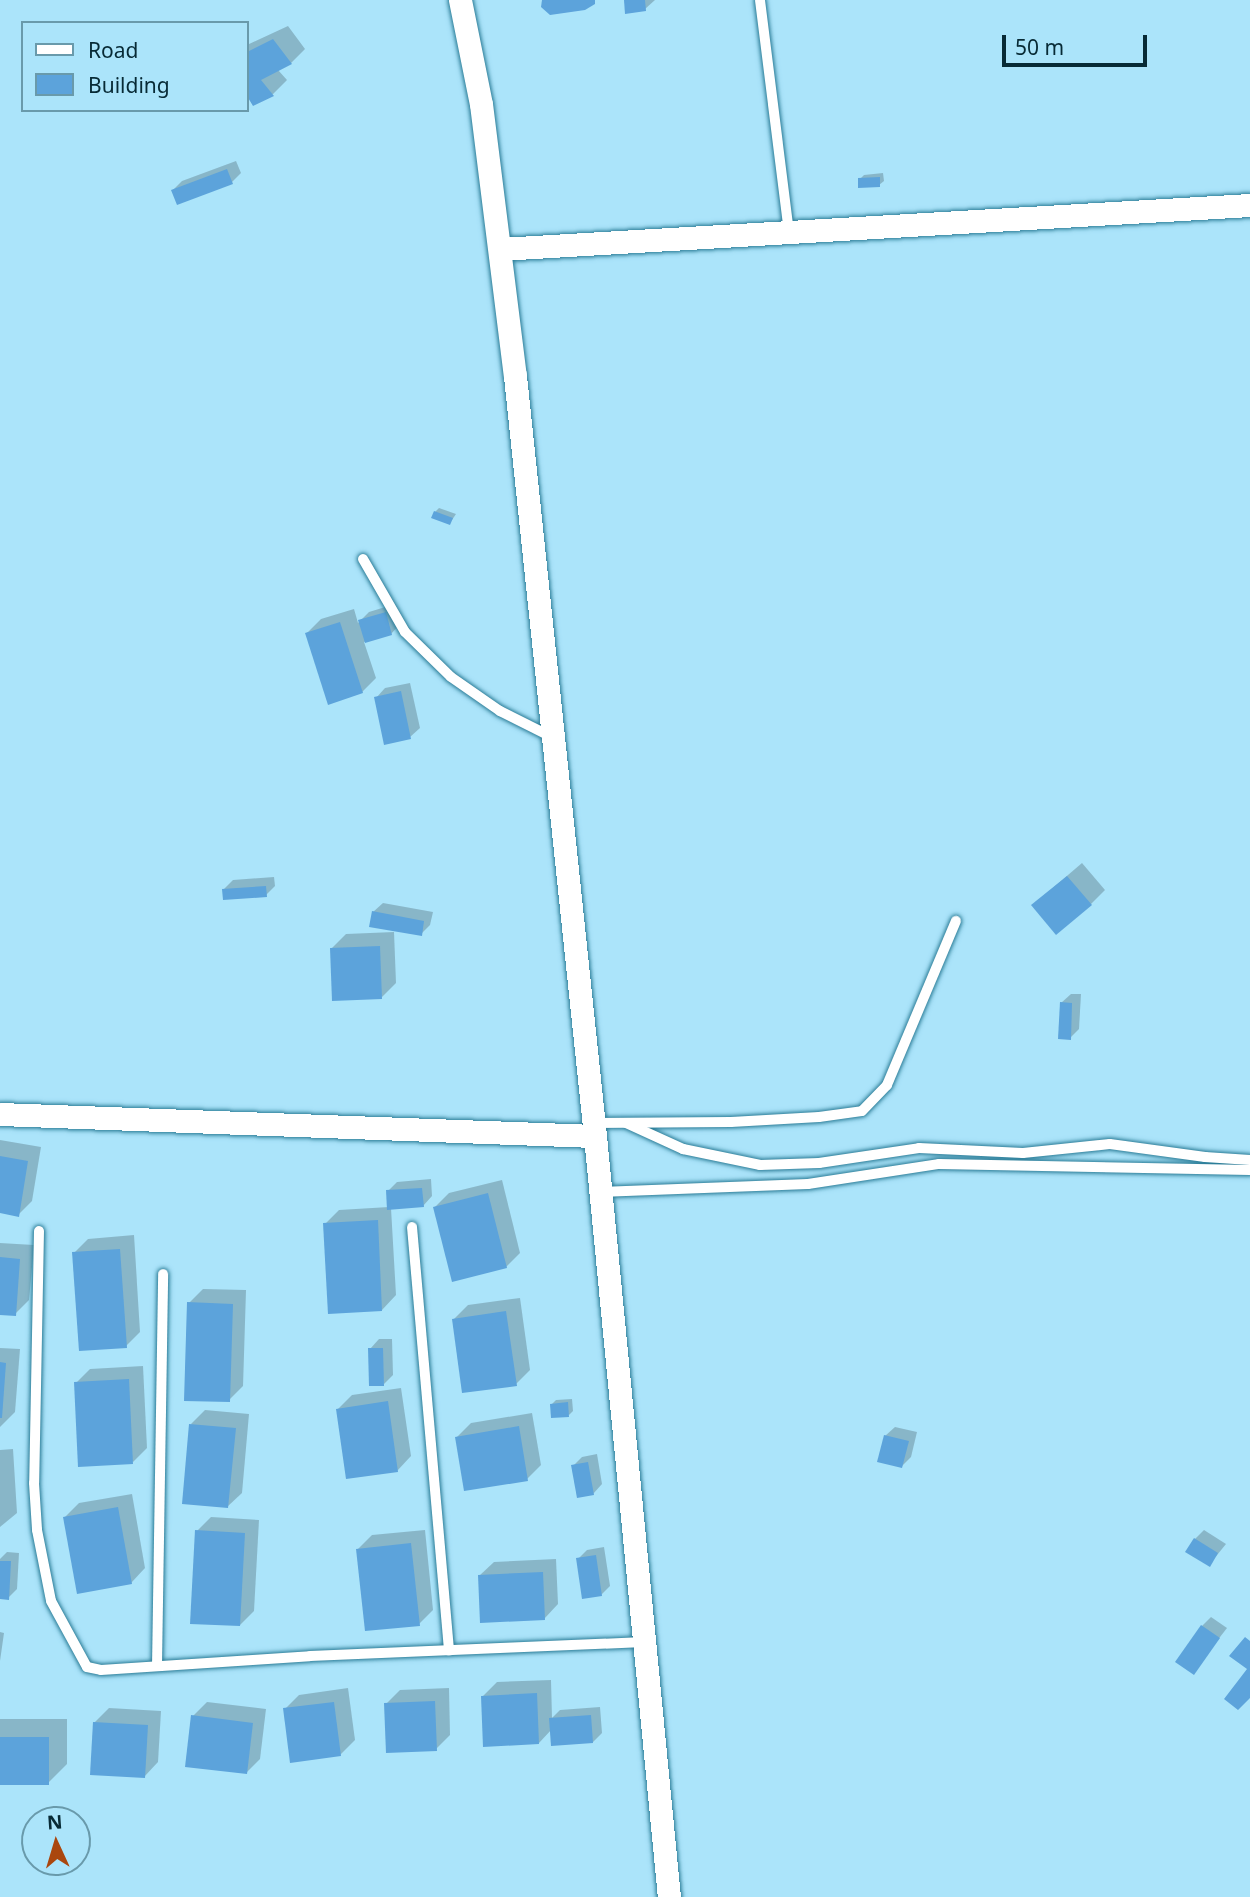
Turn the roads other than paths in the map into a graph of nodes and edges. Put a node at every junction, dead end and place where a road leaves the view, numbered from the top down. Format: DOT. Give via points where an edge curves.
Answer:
graph roads {
  1 [pos="460,0"];
  2 [pos="760,0"];
  3 [pos="1250,205"];
  4 [pos="789,232"];
  5 [pos="500,248"];
  6 [pos="363,559"];
  7 [pos="552,737"];
  8 [pos="956,921"];
  9 [pos="0,1114"];
  10 [pos="626,1123"];
  11 [pos="594,1129"];
  12 [pos="1250,1160"];
  13 [pos="1250,1170"];
  14 [pos="600,1192"];
  15 [pos="412,1227"];
  16 [pos="39,1231"];
  17 [pos="163,1274"];
  18 [pos="644,1642"];
  19 [pos="449,1650"];
  20 [pos="157,1666"];
  21 [pos="669,1897"];
  1 -- 5 [label="street" via="481,104"];
  2 -- 4 [label="lane"];
  3 -- 4 [label="street"];
  4 -- 5 [label="street"];
  5 -- 7 [label="street"];
  6 -- 7 [label="lane" via="405,632 451,677 500,711"];
  7 -- 11 [label="street"];
  8 -- 10 [label="lane" via="887,1085 862,1111 781,1119"];
  9 -- 11 [label="street"];
  10 -- 11 [label="lane"];
  10 -- 12 [label="lane" via="683,1149 772,1166 930,1147 1023,1153 1110,1144"];
  11 -- 14 [label="street"];
  13 -- 14 [label="lane" via="939,1164 808,1184"];
  14 -- 18 [label="street"];
  15 -- 19 [label="lane"];
  16 -- 20 [label="lane" via="34,1483 46,1584 87,1667"];
  17 -- 20 [label="lane"];
  18 -- 19 [label="lane"];
  18 -- 21 [label="street"];
  19 -- 20 [label="lane"];
}
